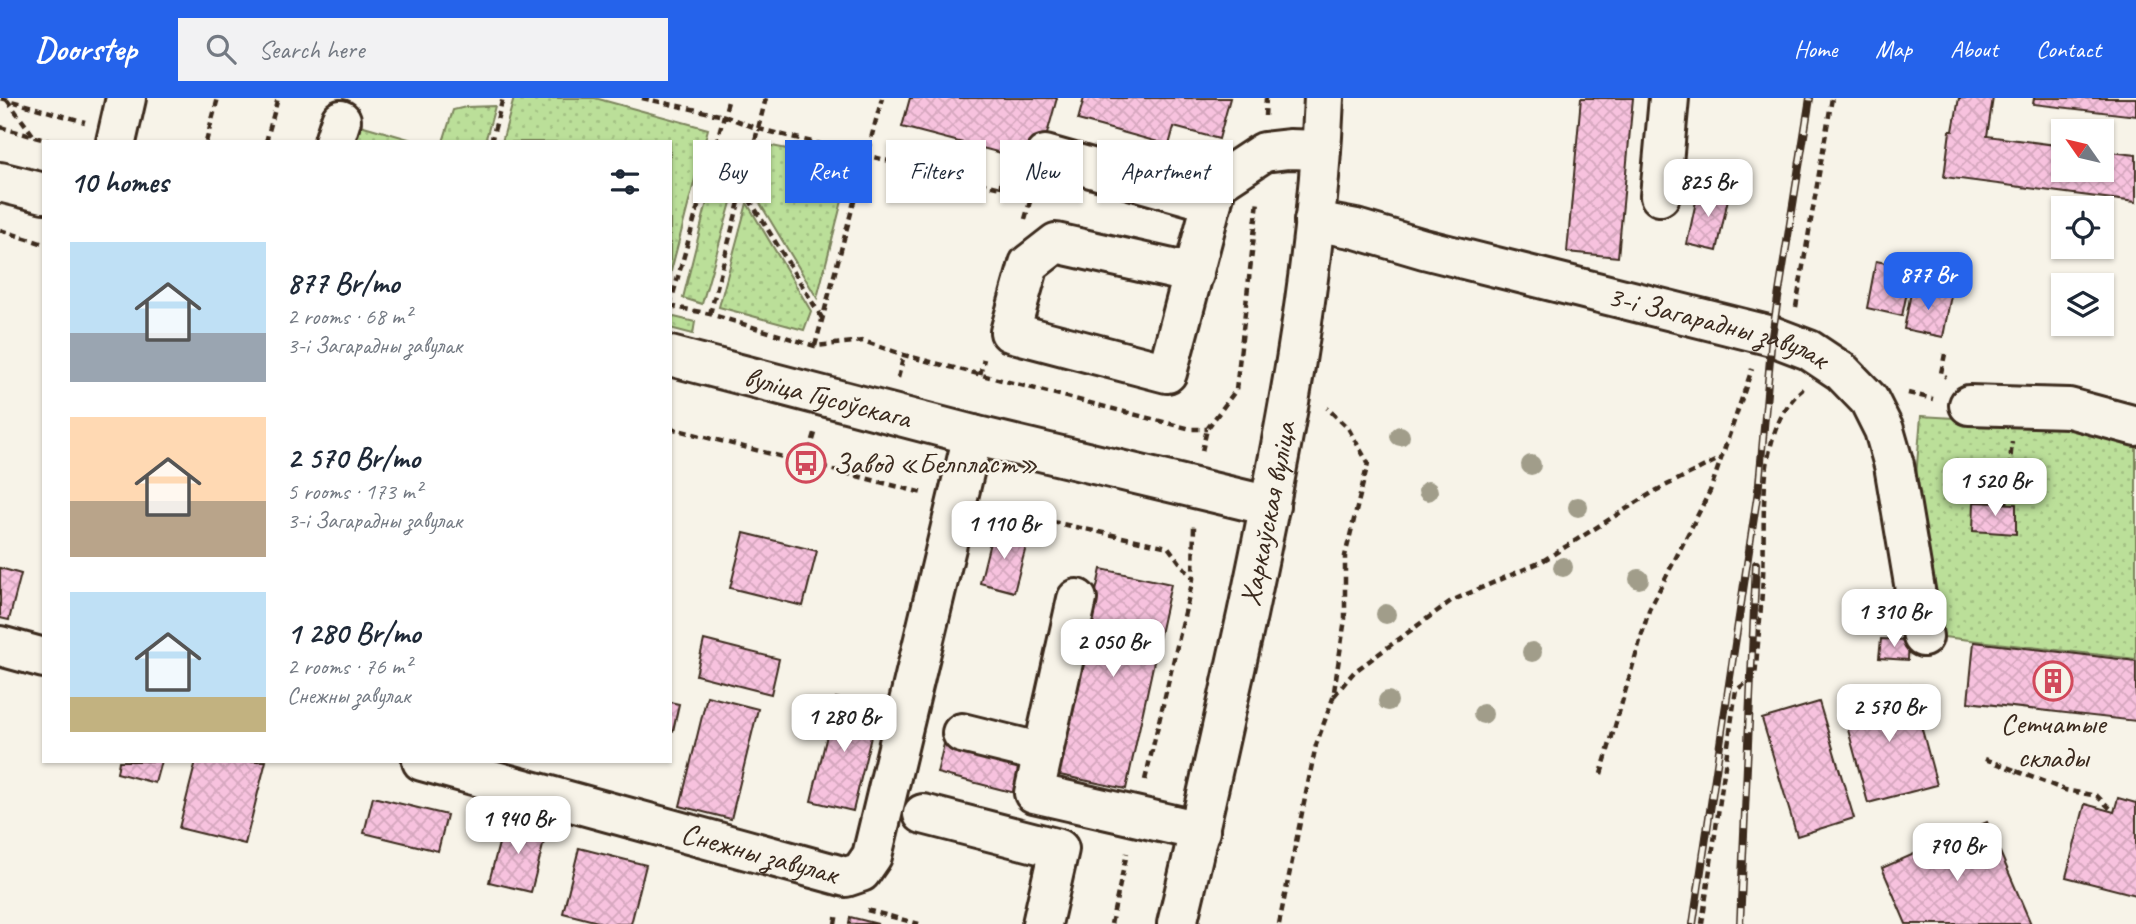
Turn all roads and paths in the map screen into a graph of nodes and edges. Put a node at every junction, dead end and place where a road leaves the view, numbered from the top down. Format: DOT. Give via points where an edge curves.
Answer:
graph roads {
  1 [pos="218,98"];
  2 [pos="278,98"];
  3 [pos="503,98"];
  4 [pos="642,98"];
  5 [pos="729,98"];
  6 [pos="766,98"];
  7 [pos="882,98"];
  8 [pos="1266,98"];
  9 [pos="1324,98"];
  10 [pos="1669,98"];
  11 [pos="1832,98"];
  12 [pos="4,99"];
  13 [pos="724,116"];
  14 [pos="120,124"];
  15 [pos="0,127"];
  16 [pos="759,129"];
  17 [pos="33,136"];
  18 [pos="45,140"];
  19 [pos="207,140"];
  20 [pos="267,140"];
  21 [pos="492,140"];
  22 [pos="756,140"];
  23 [pos="803,140"];
  24 [pos="871,140"];
  25 [pos="1321,150"];
  26 [pos="1264,152"];
  27 [pos="872,157"];
  28 [pos="1233,172"];
  29 [pos="0,182"];
  30 [pos="1000,188"];
  31 [pos="42,192"];
  32 [pos="1660,196"];
  33 [pos="739,203"];
  34 [pos="752,203"];
  35 [pos="854,203"];
  36 [pos="1026,203"];
  37 [pos="1212,203"];
  38 [pos="1025,220"];
  39 [pos="1314,222"];
  40 [pos="0,230"];
  41 [pos="42,243"];
  42 [pos="1194,274"];
  43 [pos="672,299"];
  44 [pos="672,306"];
  45 [pos="710,314"];
  46 [pos="822,318"];
  47 [pos="814,346"];
  48 [pos="987,349"];
  49 [pos="1773,350"];
  50 [pos="1945,354"];
  51 [pos="672,357"];
  52 [pos="1941,373"];
  53 [pos="980,375"];
  54 [pos="1810,383"];
  55 [pos="1969,405"];
  56 [pos="1326,407"];
  57 [pos="2015,407"];
  58 [pos="2136,426"];
  59 [pos="672,429"];
  60 [pos="973,435"];
  61 [pos="1721,458"];
  62 [pos="958,501"];
  63 [pos="2006,504"];
  64 [pos="1270,506"];
  65 [pos="1077,599"];
  66 [pos="1923,637"];
  67 [pos="0,646"];
  68 [pos="42,657"];
  69 [pos="1333,698"];
  70 [pos="962,733"];
  71 [pos="1043,753"];
  72 [pos="1985,759"];
  73 [pos="429,763"];
  74 [pos="2016,771"];
  75 [pos="1601,774"];
  76 [pos="2023,774"];
  77 [pos="2115,812"];
  78 [pos="923,814"];
  79 [pos="1137,815"];
  80 [pos="1200,831"];
  81 [pos="1042,924"];
  82 [pos="1111,924"];
  83 [pos="1177,924"];
  84 [pos="1279,924"];
  85 [pos="1702,924"];
  1 -- 19 [label="path"];
  2 -- 20 [label="path"];
  3 -- 21 [label="path"];
  4 -- 13 [label="path"];
  5 -- 13 [label="path"];
  6 -- 16 [label="path"];
  7 -- 24 [label="path"];
  8 -- 26 [label="path"];
  9 -- 25 [label="street, Харкаўская вуліца"];
  10 -- 32 [label="street"];
  11 -- 49 [label="path"];
  12 -- 14 [label="path"];
  12 -- 17 [label="path"];
  13 -- 16 [label="path"];
  13 -- 43 [label="path"];
  15 -- 17 [label="path"];
  16 -- 22 [label="path"];
  16 -- 23 [label="path"];
  17 -- 18 [label="path"];
  25 -- 26 [label="street"];
  25 -- 39 [label="street, Харкаўская вуліца"];
  26 -- 28 [label="street"];
  26 -- 53 [label="path" via="1236,390 1206,429"];
  27 -- 30 [label="path"];
  29 -- 31 [label="street"];
  33 -- 45 [label="path"];
  34 -- 46 [label="path"];
  35 -- 46 [label="path"];
  36 -- 38 [label="path"];
  37 -- 42 [label="street"];
  39 -- 49 [label="street, 3-і Загарадны завулак" via="1772,337"];
  39 -- 64 [label="street, Харкаўская вуліца"];
  40 -- 41 [label="path"];
  42 -- 42 [label="street" via="1167,373 1010,331 1029,264 1056,243"];
  44 -- 45 [label="path"];
  45 -- 47 [label="path"];
  46 -- 47 [label="path"];
  47 -- 53 [label="path" via="863,341"];
  48 -- 53 [label="path"];
  49 -- 61 [label="path"];
  49 -- 66 [label="street, 3-і Загарадны завулак" via="1809,350 1842,372 1869,400 1894,465"];
  50 -- 52 [label="path"];
  51 -- 60 [label="street, вуліца Гусоўскага"];
  54 -- 85 [label="path" via="1784,411 1766,459 1755,677 1736,690"];
  55 -- 57 [label="street"];
  56 -- 69 [label="path" via="1348,428 1368,463 1345,555 1345,619"];
  57 -- 58 [label="street" via="2069,408"];
  57 -- 63 [label="path"];
  59 -- 62 [label="path"];
  60 -- 62 [label="street, Снежны завулак"];
  60 -- 64 [label="street, вуліца Гусоўскага"];
  61 -- 69 [label="path" via="1655,491 1541,562 1451,601 1354,671"];
  61 -- 75 [label="path" via="1710,491 1649,610"];
  62 -- 73 [label="street, Снежны завулак" via="873,856 862,872 846,877"];
  62 -- 79 [label="path" via="1168,547 1193,579"];
  64 -- 80 [label="street, Харкаўская вуліца"];
  65 -- 71 [label="street"];
  67 -- 68 [label="street"];
  69 -- 84 [label="path" via="1316,745"];
  70 -- 71 [label="street"];
  71 -- 79 [label="street" via="1034,793"];
  72 -- 74 [label="path"];
  74 -- 76 [label="path"];
  74 -- 77 [label="path" via="2065,790 2097,796"];
  78 -- 81 [label="street" via="1059,849"];
  79 -- 80 [label="street"];
  79 -- 82 [label="path"];
  80 -- 83 [label="street, Харкаўская вуліца"];
}
